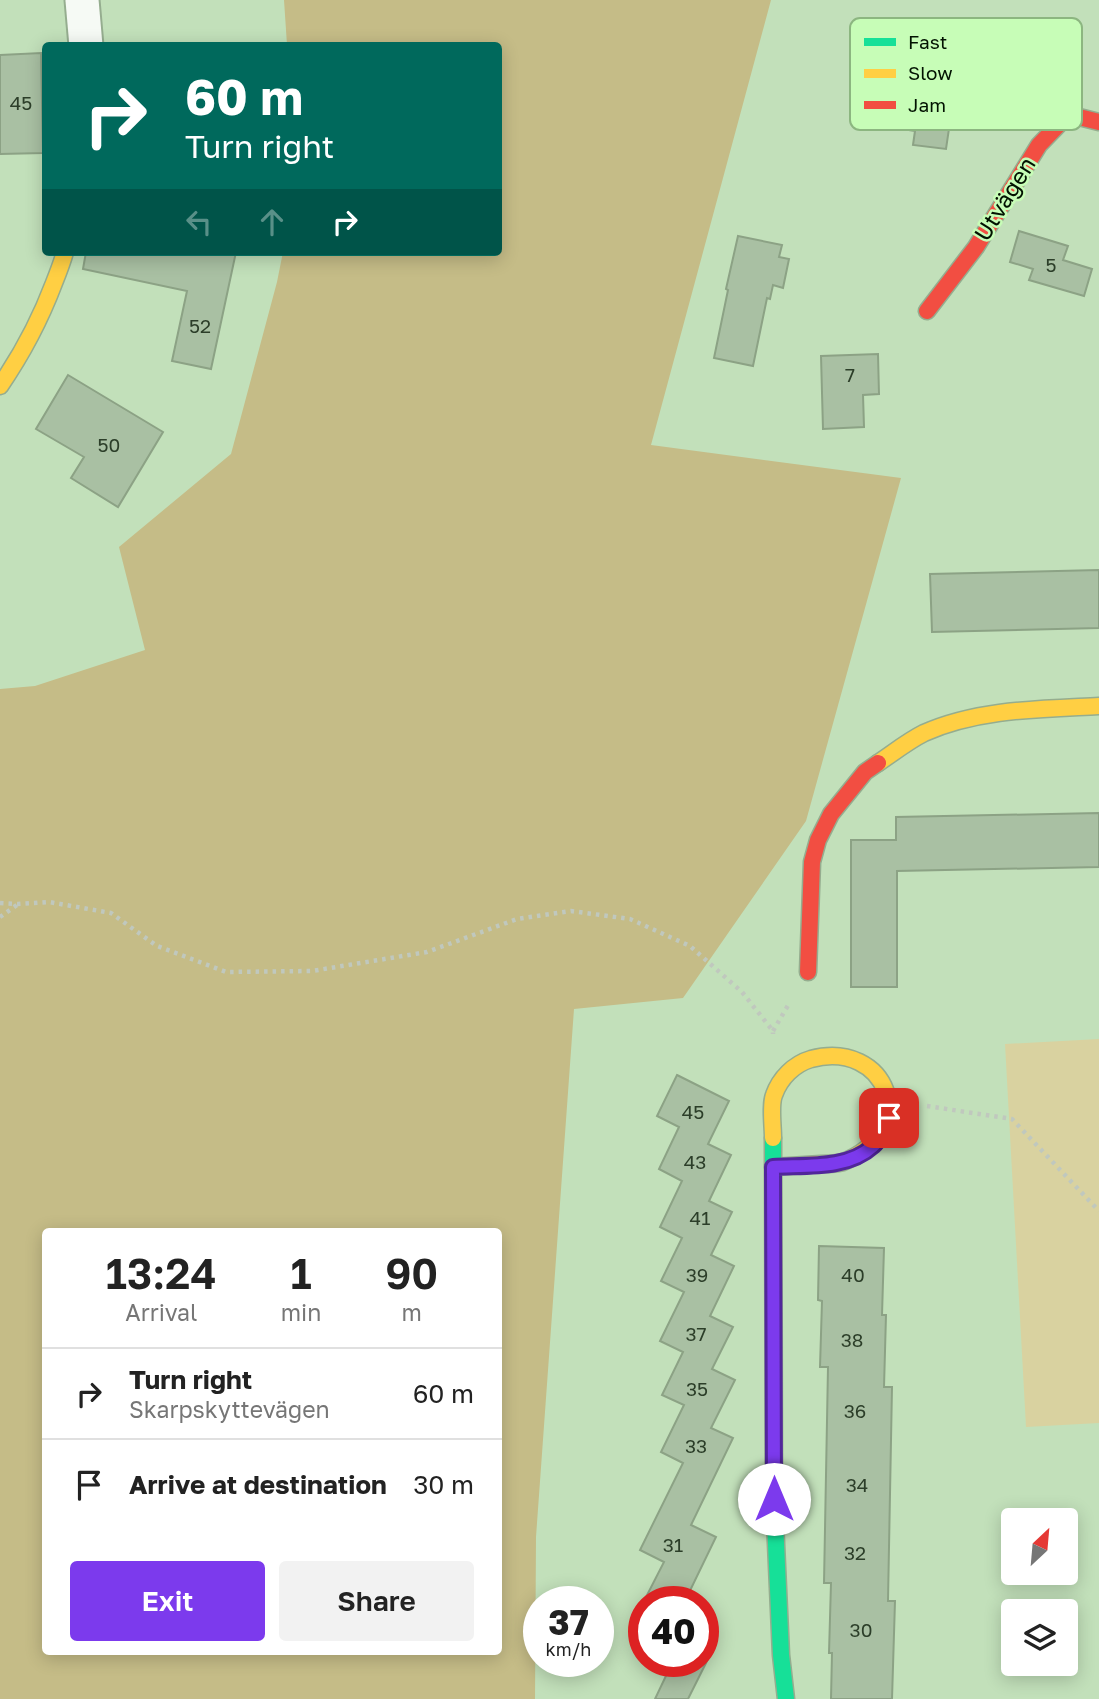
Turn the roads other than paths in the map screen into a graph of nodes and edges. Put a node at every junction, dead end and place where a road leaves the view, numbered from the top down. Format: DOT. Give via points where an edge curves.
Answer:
graph roads {
  1 [pos="82,0"];
  2 [pos="86,42"];
  3 [pos="1082,118"];
  4 [pos="1099,122"];
  5 [pos="1053,130"];
  6 [pos="64,256"];
  7 [pos="927,311"];
  8 [pos="0,386"];
  9 [pos="1099,706"];
  10 [pos="808,972"];
  11 [pos="773,1167"];
  12 [pos="786,1699"];
  1 -- 2 [label="street"];
  3 -- 4 [label="street, Utvägen"];
  5 -- 7 [label="street, Utvägen" via="1039,145 976,247"];
  6 -- 8 [label="street" via="47,304"];
  9 -- 10 [label="street" via="1022,709 967,718 922,734 865,772 831,814 818,840 812,862"];
  11 -- 11 [label="street" via="840,1163 873,1147 889,1118 890,1106 877,1075 846,1056 800,1062 785,1075 773,1096"];
  11 -- 12 [label="street" via="774,1499"];
}
